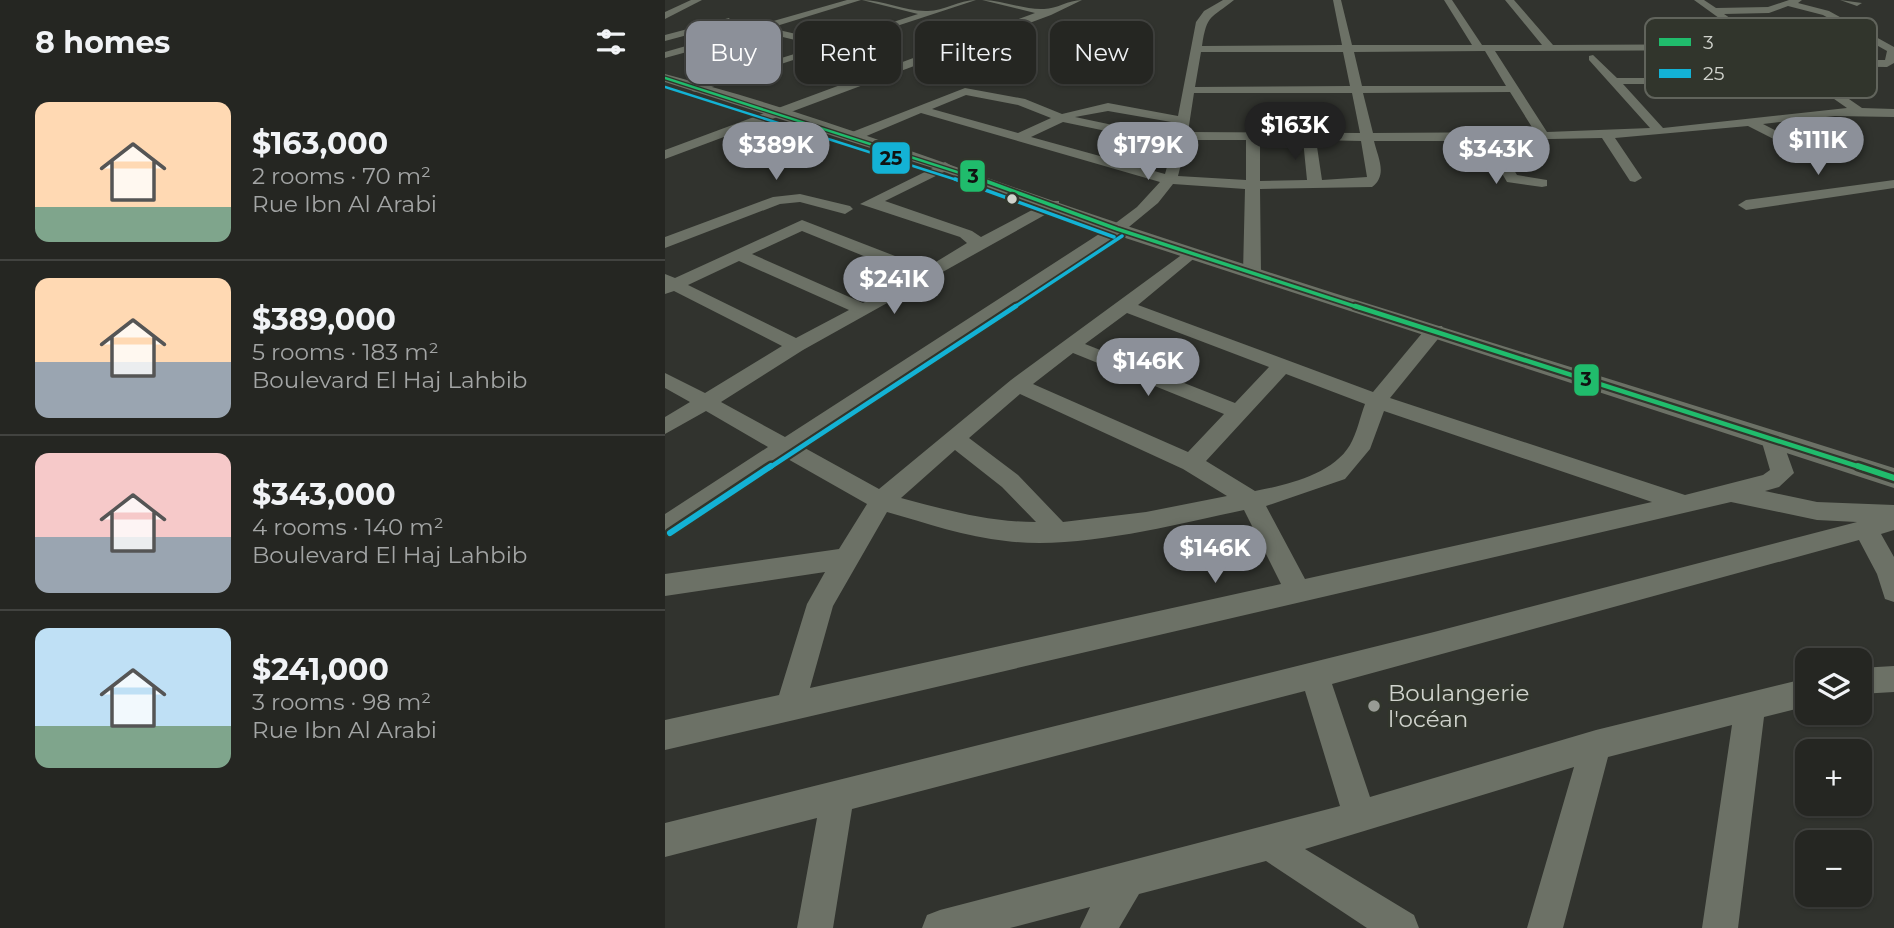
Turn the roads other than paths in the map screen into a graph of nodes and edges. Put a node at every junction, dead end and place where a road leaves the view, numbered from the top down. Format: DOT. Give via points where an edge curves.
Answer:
graph roads {
  1 [pos="698,0"];
  2 [pos="857,0"];
  3 [pos="872,0"];
  4 [pos="926,0"];
  5 [pos="972,0"];
  6 [pos="986,0"];
  7 [pos="1078,0"];
  8 [pos="1230,0"];
  9 [pos="1337,0"];
  10 [pos="1448,0"];
  11 [pos="1510,0"];
  12 [pos="1698,0"];
  13 [pos="1844,0"];
  14 [pos="1794,2"];
  15 [pos="1857,3"];
  16 [pos="900,8"];
  17 [pos="1714,11"];
  18 [pos="815,12"];
  19 [pos="1048,13"];
  20 [pos="929,14"];
  21 [pos="665,16"];
  22 [pos="742,17"];
  23 [pos="1724,18"];
  24 [pos="1835,18"];
  25 [pos="730,20"];
  26 [pos="734,21"];
  27 [pos="842,21"];
  28 [pos="781,22"];
  29 [pos="901,22"];
  30 [pos="665,38"];
  31 [pos="1877,41"];
  32 [pos="1347,48"];
  33 [pos="1484,48"];
  34 [pos="1550,48"];
  35 [pos="1645,48"];
  36 [pos="686,49"];
  37 [pos="1196,49"];
  38 [pos="1893,50"];
  39 [pos="665,55"];
  40 [pos="1593,58"];
  41 [pos="1890,64"];
  42 [pos="665,78"];
  43 [pos="1614,81"];
  44 [pos="1645,81"];
  45 [pos="711,84"];
  46 [pos="696,89"];
  47 [pos="1513,89"];
  48 [pos="1189,90"];
  49 [pos="1355,90"];
  50 [pos="1840,98"];
  51 [pos="919,108"];
  52 [pos="1857,110"];
  53 [pos="1894,113"];
  54 [pos="778,114"];
  55 [pos="1062,118"];
  56 [pos="1751,122"];
  57 [pos="1660,132"];
  58 [pos="1182,133"];
  59 [pos="1607,134"];
  60 [pos="1253,135"];
  61 [pos="1309,135"];
  62 [pos="1368,135"];
  63 [pos="1486,135"];
  64 [pos="1543,135"];
  65 [pos="852,136"];
  66 [pos="1017,138"];
  67 [pos="1793,145"];
  68 [pos="665,155"];
  69 [pos="945,166"];
  70 [pos="1635,178"];
  71 [pos="1170,180"];
  72 [pos="1542,183"];
  73 [pos="1315,184"];
  74 [pos="1894,184"];
  75 [pos="1254,186"];
  76 [pos="874,202"];
  77 [pos="1054,204"];
  78 [pos="1746,205"];
  79 [pos="845,209"];
  80 [pos="801,225"];
  81 [pos="1117,229"];
  82 [pos="665,243"];
  83 [pos="977,246"];
  84 [pos="1191,253"];
  85 [pos="738,254"];
  86 [pos="1252,273"];
  87 [pos="927,275"];
  88 [pos="669,284"];
  89 [pos="1125,306"];
  90 [pos="864,310"];
  91 [pos="1436,330"];
  92 [pos="796,346"];
  93 [pos="1072,346"];
  94 [pos="1282,366"];
  95 [pos="665,379"];
  96 [pos="1018,385"];
  97 [pos="708,401"];
  98 [pos="1377,401"];
  99 [pos="1238,412"];
  100 [pos="665,427"];
  101 [pos="954,439"];
  102 [pos="1772,439"];
  103 [pos="784,446"];
  104 [pos="1191,463"];
  105 [pos="1894,478"];
  106 [pos="1731,493"];
  107 [pos="1251,500"];
  108 [pos="881,501"];
  109 [pos="1686,504"];
  110 [pos="1894,514"];
  111 [pos="1894,521"];
  112 [pos="665,526"];
  113 [pos="1865,529"];
  114 [pos="1057,532"];
  115 [pos="848,558"];
  116 [pos="665,585"];
  117 [pos="1298,591"];
  118 [pos="1894,591"];
  119 [pos="1314,673"];
  120 [pos="1894,679"];
  121 [pos="1872,680"];
  122 [pos="1795,696"];
  123 [pos="790,707"];
  124 [pos="1750,708"];
  125 [pos="665,735"];
  126 [pos="1596,745"];
  127 [pos="838,796"];
  128 [pos="1360,816"];
  129 [pos="665,840"];
  130 [pos="1271,843"];
  131 [pos="1128,880"];
  132 [pos="815,928"];
  133 [pos="940,928"];
  134 [pos="1098,928"];
  135 [pos="1401,928"];
  136 [pos="1545,928"];
  137 [pos="1720,928"];
  1 -- 21 [label="street"];
  2 -- 18 [label="street"];
  3 -- 16 [label="street"];
  4 -- 16 [label="street"];
  5 -- 20 [label="street"];
  6 -- 19 [label="street"];
  7 -- 19 [label="street"];
  8 -- 37 [label="street" via="1203,17"];
  9 -- 32 [label="street"];
  10 -- 33 [label="street"];
  11 -- 34 [label="street"];
  12 -- 17 [label="street"];
  13 -- 15 [label="street"];
  14 -- 17 [label="street" via="1758,11"];
  14 -- 24 [label="street"];
  16 -- 20 [label="street"];
  17 -- 23 [label="street"];
  18 -- 27 [label="street" via="848,19"];
  18 -- 28 [label="street"];
  19 -- 54 [label="street"];
  20 -- 29 [label="street"];
  22 -- 25 [label="street"];
  25 -- 26 [label="street"];
  25 -- 30 [label="street"];
  31 -- 38 [label="street"];
  32 -- 33 [label="street"];
  32 -- 37 [label="street"];
  32 -- 49 [label="street"];
  33 -- 34 [label="street"];
  33 -- 47 [label="street"];
  34 -- 35 [label="street"];
  36 -- 39 [label="street"];
  37 -- 48 [label="street"];
  38 -- 41 [label="street"];
  40 -- 43 [label="street"];
  42 -- 46 [label="street"];
  43 -- 44 [label="street"];
  43 -- 57 [label="street"];
  45 -- 46 [label="street"];
  46 -- 54 [label="street"];
  47 -- 49 [label="street"];
  47 -- 64 [label="street"];
  48 -- 49 [label="street"];
  48 -- 58 [label="street"];
  49 -- 62 [label="street"];
  50 -- 52 [label="street"];
  51 -- 55 [label="street" via="970,91 1039,107"];
  51 -- 65 [label="street"];
  51 -- 66 [label="street"];
  52 -- 53 [label="street"];
  52 -- 56 [label="street"];
  54 -- 65 [label="street"];
  54 -- 68 [label="street"];
  55 -- 58 [label="street"];
  55 -- 58 [label="street" via="1091,106 1110,105"];
  55 -- 66 [label="street"];
  56 -- 57 [label="street"];
  56 -- 67 [label="street"];
  57 -- 59 [label="street"];
  58 -- 60 [label="street"];
  58 -- 71 [label="street"];
  59 -- 64 [label="street"];
  59 -- 70 [label="street"];
  60 -- 61 [label="street"];
  60 -- 75 [label="street"];
  61 -- 62 [label="street"];
  61 -- 73 [label="street"];
  62 -- 63 [label="street"];
  62 -- 73 [label="street" via="1374,179 1362,185"];
  63 -- 64 [label="street"];
  63 -- 72 [label="street" via="1512,179"];
  65 -- 69 [label="street"];
  66 -- 71 [label="street"];
  69 -- 76 [label="street"];
  69 -- 77 [label="street"];
  71 -- 75 [label="street"];
  71 -- 81 [label="street" via="1159,196"];
  73 -- 75 [label="street"];
  74 -- 78 [label="street"];
  75 -- 86 [label="street"];
  76 -- 79 [label="street"];
  76 -- 83 [label="street" via="966,234"];
  77 -- 81 [label="street"];
  77 -- 83 [label="street"];
  79 -- 80 [label="street"];
  79 -- 82 [label="street" via="809,199 778,200"];
  80 -- 85 [label="street"];
  80 -- 87 [label="street"];
  81 -- 84 [label="street"];
  81 -- 103 [label="street"];
  83 -- 87 [label="street"];
  84 -- 86 [label="street"];
  84 -- 89 [label="street"];
  85 -- 88 [label="street"];
  85 -- 90 [label="street"];
  86 -- 91 [label="street"];
  87 -- 90 [label="street"];
  88 -- 92 [label="street"];
  89 -- 93 [label="street"];
  89 -- 94 [label="street"];
  90 -- 92 [label="street"];
  91 -- 98 [label="street"];
  91 -- 102 [label="street"];
  92 -- 97 [label="street"];
  93 -- 96 [label="street"];
  93 -- 99 [label="street"];
  94 -- 98 [label="street"];
  94 -- 99 [label="street"];
  95 -- 97 [label="street"];
  96 -- 101 [label="street"];
  96 -- 104 [label="street"];
  97 -- 100 [label="street"];
  97 -- 103 [label="street"];
  98 -- 107 [label="street" via="1359,449 1337,473"];
  98 -- 109 [label="street"];
  99 -- 104 [label="street"];
  101 -- 108 [label="street"];
  101 -- 114 [label="street" via="1007,475 1032,498"];
  102 -- 105 [label="street"];
  102 -- 106 [label="street" via="1783,473"];
  103 -- 108 [label="street"];
  103 -- 112 [label="street"];
  104 -- 107 [label="street"];
  106 -- 109 [label="street"];
  106 -- 110 [label="street" via="1817,511"];
  107 -- 114 [label="street" via="1146,521"];
  107 -- 117 [label="street"];
  108 -- 114 [label="street" via="967,526"];
  108 -- 115 [label="street"];
  109 -- 117 [label="street"];
  111 -- 113 [label="street"];
  113 -- 118 [label="street" via="1890,573"];
  113 -- 119 [label="street"];
  115 -- 116 [label="street"];
  115 -- 123 [label="street" via="820,604"];
  117 -- 123 [label="street"];
  119 -- 127 [label="street" via="1158,718"];
  119 -- 128 [label="street"];
  120 -- 121 [label="street"];
  122 -- 124 [label="street"];
  123 -- 125 [label="street"];
  124 -- 126 [label="street"];
  124 -- 137 [label="street"];
  126 -- 128 [label="street"];
  126 -- 136 [label="street"];
  127 -- 129 [label="street"];
  127 -- 132 [label="street"];
  128 -- 130 [label="street"];
  130 -- 131 [label="street"];
  130 -- 135 [label="street" via="1287,858"];
  131 -- 133 [label="street"];
  131 -- 134 [label="street"];
}
